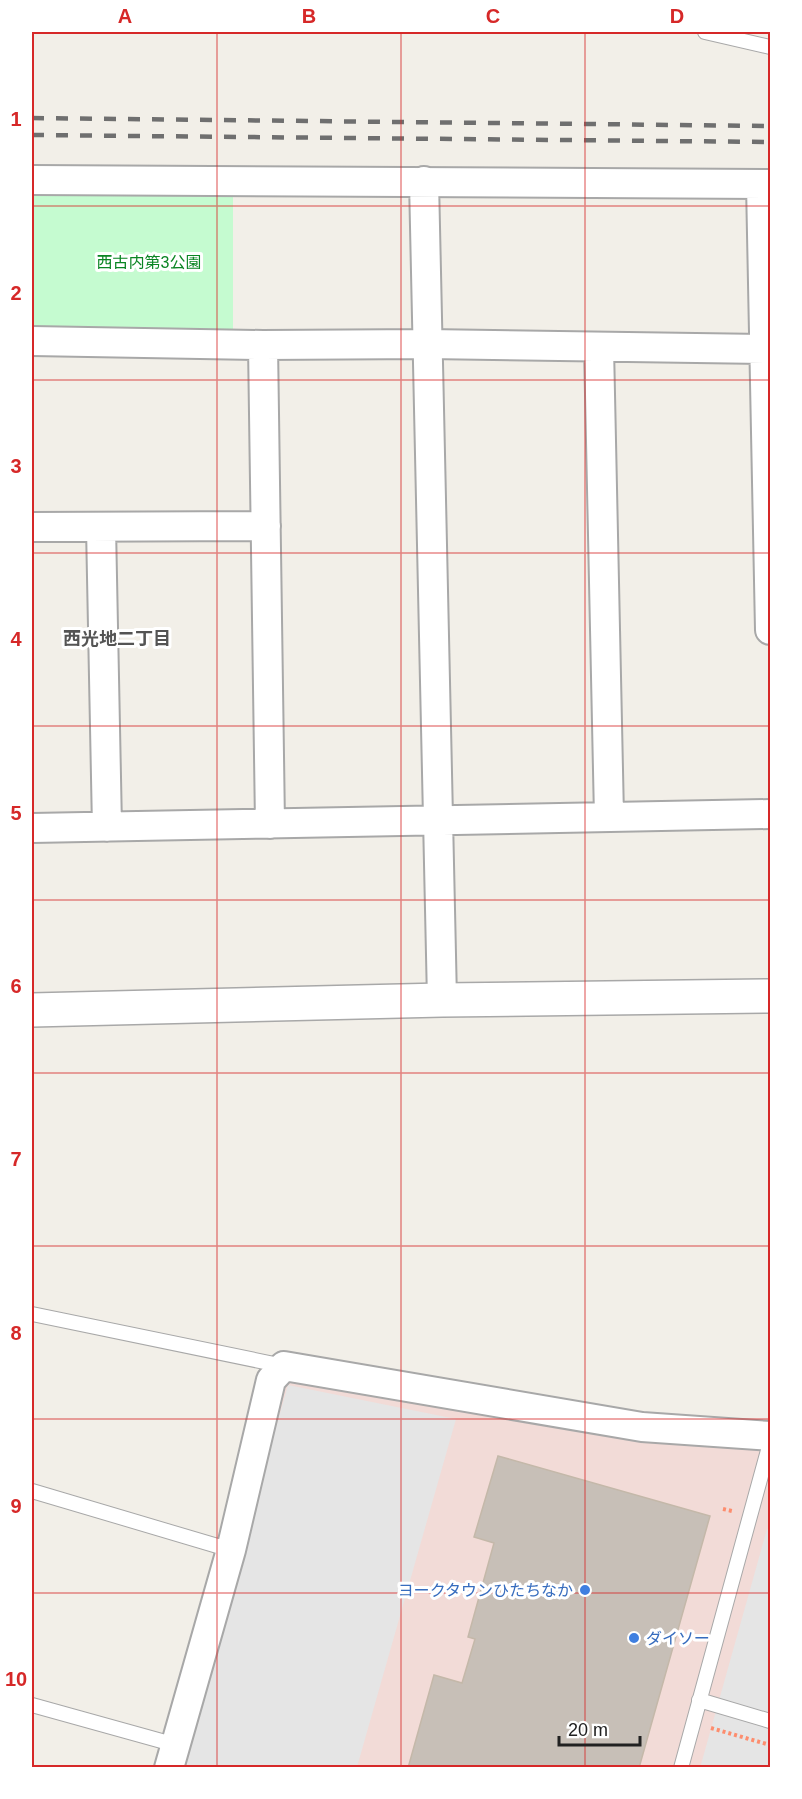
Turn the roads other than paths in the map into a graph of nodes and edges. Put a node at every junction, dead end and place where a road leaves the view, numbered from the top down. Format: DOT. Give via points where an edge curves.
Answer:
graph roads {
  1 [pos="705,32"];
  2 [pos="771,47"];
  3 [pos="32,180"];
  4 [pos="424,181"];
  5 [pos="766,184"];
  6 [pos="32,341"];
  7 [pos="428,344"];
  8 [pos="263,345"];
  9 [pos="599,347"];
  10 [pos="767,349"];
  11 [pos="266,526"];
  12 [pos="32,527"];
  13 [pos="101,527"];
  14 [pos="771,630"];
  15 [pos="771,814"];
  16 [pos="609,817"];
  17 [pos="438,820"];
  18 [pos="270,824"];
  19 [pos="107,827"];
  20 [pos="32,828"];
  21 [pos="771,996"];
  22 [pos="442,1000"];
  23 [pos="32,1010"];
  24 [pos="32,1314"];
  25 [pos="284,1366"];
  26 [pos="771,1436"];
  27 [pos="771,1443"];
  28 [pos="32,1491"];
  29 [pos="231,1550"];
  30 [pos="699,1700"];
  31 [pos="32,1705"];
  32 [pos="771,1721"];
  33 [pos="172,1756"];
  34 [pos="681,1767"];
  1 -- 2 [label="lane"];
  3 -- 4 [label="street"];
  4 -- 5 [label="street"];
  4 -- 7 [label="street"];
  5 -- 10 [label="street"];
  6 -- 8 [label="street"];
  7 -- 8 [label="street"];
  7 -- 9 [label="street"];
  7 -- 17 [label="street"];
  8 -- 11 [label="street"];
  9 -- 10 [label="street"];
  9 -- 16 [label="street"];
  10 -- 14 [label="street"];
  11 -- 13 [label="street"];
  11 -- 18 [label="street"];
  12 -- 13 [label="street"];
  13 -- 19 [label="street"];
  15 -- 16 [label="street"];
  16 -- 17 [label="street"];
  17 -- 18 [label="street"];
  17 -- 22 [label="street"];
  18 -- 19 [label="street"];
  19 -- 20 [label="street"];
  21 -- 22 [label="street"];
  22 -- 23 [label="street"];
  24 -- 25 [label="lane"];
  25 -- 26 [label="street" via="642,1427"];
  25 -- 29 [label="street" via="271,1380"];
  27 -- 30 [label="lane"];
  28 -- 29 [label="lane"];
  29 -- 33 [label="street"];
  30 -- 32 [label="lane"];
  30 -- 34 [label="lane"];
  31 -- 33 [label="lane"];
}
